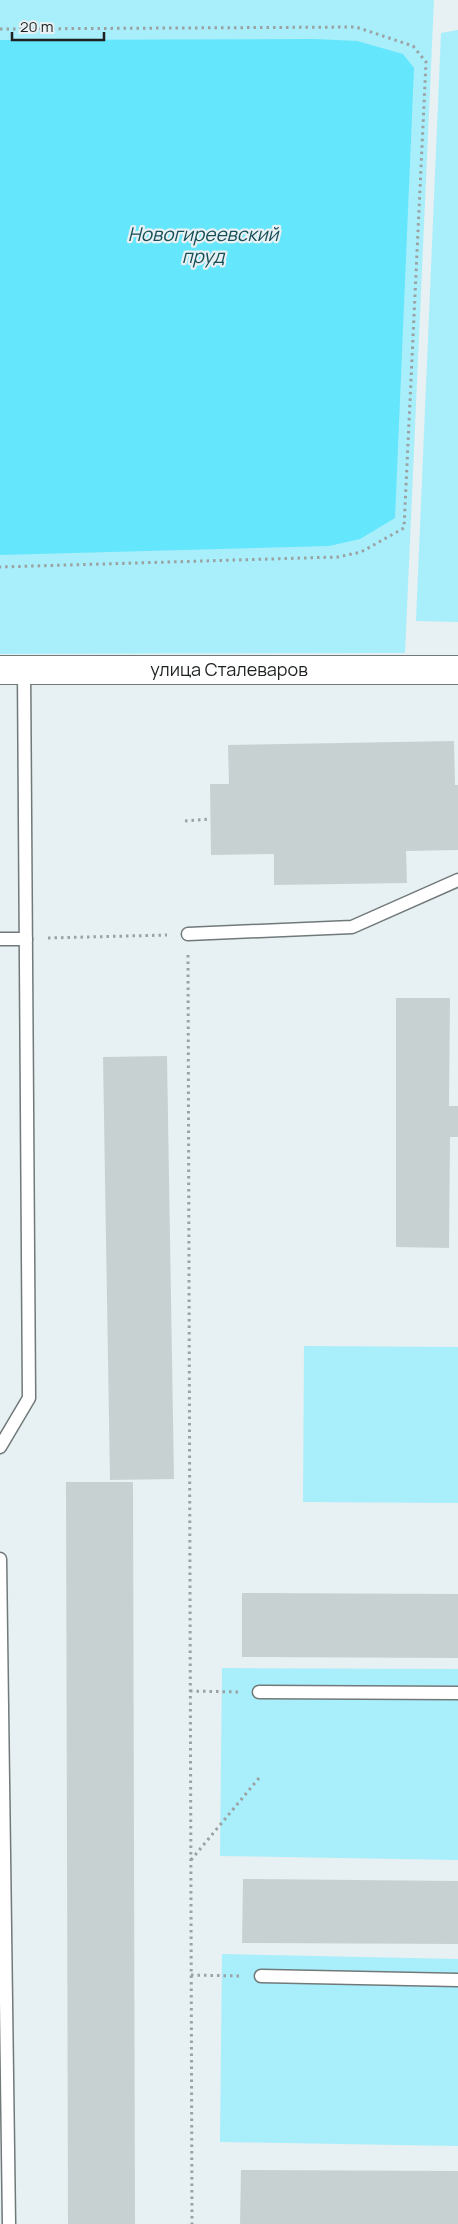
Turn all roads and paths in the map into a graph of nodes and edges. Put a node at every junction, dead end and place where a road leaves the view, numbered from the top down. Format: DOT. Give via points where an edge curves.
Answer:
graph roads {
  1 [pos="0,29"];
  2 [pos="0,567"];
  3 [pos="12,670"];
  4 [pos="458,670"];
  5 [pos="212,819"];
  6 [pos="185,821"];
  7 [pos="458,880"];
  8 [pos="188,934"];
  9 [pos="0,939"];
  10 [pos="26,939"];
  11 [pos="0,1447"];
  12 [pos="0,1559"];
  13 [pos="190,1691"];
  14 [pos="259,1692"];
  15 [pos="458,1693"];
  16 [pos="259,1778"];
  17 [pos="190,1861"];
  18 [pos="191,1975"];
  19 [pos="261,1976"];
  20 [pos="458,1980"];
  21 [pos="9,2224"];
  22 [pos="192,2224"];
  1 -- 2 [label="path" via="356,28 413,46 426,62 404,528 361,552 338,557"];
  3 -- 4 [label="main road, улица Сталеваров"];
  3 -- 10 [label="lane"];
  5 -- 6 [label="path"];
  7 -- 8 [label="lane" via="352,927"];
  8 -- 10 [label="path"];
  8 -- 13 [label="path"];
  9 -- 10 [label="lane"];
  10 -- 11 [label="lane" via="29,1398"];
  12 -- 21 [label="lane"];
  13 -- 14 [label="path"];
  13 -- 17 [label="path"];
  14 -- 15 [label="lane"];
  16 -- 17 [label="path"];
  17 -- 18 [label="path"];
  18 -- 19 [label="path"];
  18 -- 22 [label="path"];
  19 -- 20 [label="lane"];
}
